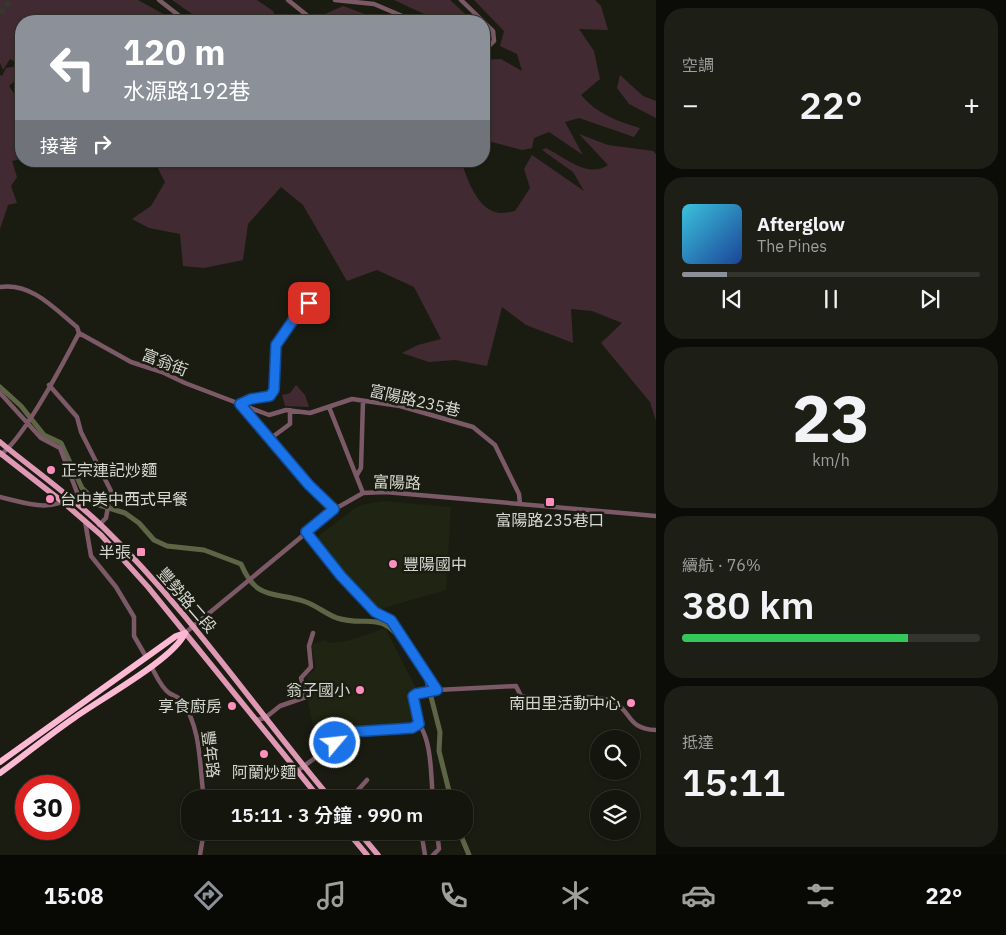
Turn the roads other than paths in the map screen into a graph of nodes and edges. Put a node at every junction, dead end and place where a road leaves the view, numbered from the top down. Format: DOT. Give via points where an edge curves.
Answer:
graph roads {
  1 [pos="159,0"];
  2 [pos="288,0"];
  3 [pos="335,0"];
  4 [pos="461,0"];
  5 [pos="178,15"];
  6 [pos="307,15"];
  7 [pos="400,15"];
  8 [pos="477,15"];
  9 [pos="490,27"];
  10 [pos="490,45"];
  11 [pos="0,287"];
  12 [pos="318,294"];
  13 [pos="79,333"];
  14 [pos="50,386"];
  15 [pos="0,393"];
  16 [pos="363,401"];
  17 [pos="240,404"];
  18 [pos="329,407"];
  19 [pos="290,410"];
  20 [pos="28,421"];
  21 [pos="271,438"];
  22 [pos="0,442"];
  23 [pos="9,449"];
  24 [pos="0,454"];
  25 [pos="357,476"];
  26 [pos="362,493"];
  27 [pos="0,497"];
  28 [pos="71,499"];
  29 [pos="64,502"];
  30 [pos="520,504"];
  31 [pos="334,509"];
  32 [pos="656,516"];
  33 [pos="85,521"];
  34 [pos="100,524"];
  35 [pos="94,528"];
  36 [pos="306,532"];
  37 [pos="193,624"];
  38 [pos="186,633"];
  39 [pos="313,633"];
  40 [pos="145,655"];
  41 [pos="152,668"];
  42 [pos="437,690"];
  43 [pos="265,718"];
  44 [pos="256,720"];
  45 [pos="419,724"];
  46 [pos="656,730"];
  47 [pos="0,762"];
  48 [pos="304,766"];
  49 [pos="297,770"];
  50 [pos="0,773"];
  51 [pos="367,780"];
  52 [pos="203,790"];
  53 [pos="313,790"];
  54 [pos="324,790"];
  55 [pos="358,790"];
  56 [pos="433,790"];
  57 [pos="202,840"];
  58 [pos="354,840"];
  59 [pos="366,840"];
  60 [pos="422,840"];
  61 [pos="438,840"];
  62 [pos="200,855"];
  63 [pos="367,855"];
  64 [pos="378,855"];
  65 [pos="425,855"];
  66 [pos="433,855"];
  1 -- 5 [label="street"];
  2 -- 6 [label="street"];
  3 -- 7 [label="street" via="374,4"];
  4 -- 8 [label="street"];
  9 -- 10 [label="street" via="494,31 494,41"];
  11 -- 13 [label="street, 富翁街" via="12,285 42,298 77,327"];
  12 -- 17 [label="street" via="296,316 276,345 274,390 270,396"];
  13 -- 14 [label="street"];
  13 -- 17 [label="street, 富翁街" via="131,362"];
  14 -- 20 [label="street"];
  14 -- 34 [label="street" via="77,417 111,491 106,518"];
  15 -- 20 [label="street"];
  16 -- 18 [label="street, 富陽路235巷" via="352,399"];
  16 -- 25 [label="street" via="361,468"];
  16 -- 30 [label="street, 富陽路235巷" via="400,406 473,426 495,445 519,494"];
  17 -- 19 [label="street, 富陽路235巷" via="269,414"];
  17 -- 21 [label="street, 富翁街"];
  18 -- 19 [label="street, 富陽路235巷" via="310,413"];
  18 -- 25 [label="street"];
  19 -- 21 [label="street" via="290,424"];
  20 -- 23 [label="street"];
  20 -- 28 [label="street" via="41,438 60,448 78,495"];
  21 -- 31 [label="street, 富翁街" via="309,485"];
  22 -- 23 [label="main road, 豐勢路二段"];
  23 -- 24 [label="street"];
  23 -- 28 [label="main road, 豐勢路二段"];
  24 -- 29 [label="main road, 豐勢路二段"];
  25 -- 26 [label="street"];
  26 -- 30 [label="street, 富陽路" via="385,492"];
  26 -- 31 [label="street, 富陽路"];
  27 -- 29 [label="street" via="34,506 54,506"];
  28 -- 29 [label="street"];
  28 -- 34 [label="main road, 豐勢路二段"];
  29 -- 33 [label="main road, 豐勢路二段"];
  30 -- 32 [label="street, 富陽路"];
  31 -- 36 [label="street, 富陽路"];
  33 -- 35 [label="main road, 豐勢路二段"];
  33 -- 40 [label="street" via="91,556 134,617 134,633"];
  34 -- 35 [label="street"];
  34 -- 37 [label="main road, 豐勢路二段"];
  35 -- 38 [label="main road, 豐勢路二段"];
  36 -- 37 [label="street, 富陽路"];
  36 -- 42 [label="street" via="375,612 391,620"];
  37 -- 38 [label="street, 富陽路"];
  37 -- 43 [label="main road, 豐勢路二段"];
  38 -- 44 [label="main road, 豐勢路二段"];
  38 -- 47 [label="highway" via="176,636"];
  38 -- 50 [label="highway" via="181,643"];
  39 -- 43 [label="street" via="309,646 311,667 302,678 306,697 280,706"];
  41 -- 52 [label="street, 豐年路" via="163,687 181,699 194,723"];
  42 -- 45 [label="street" via="413,696"];
  42 -- 46 [label="street" via="516,686 521,696 526,697 606,700 614,702 638,727"];
  43 -- 44 [label="street"];
  43 -- 48 [label="main road, 豐勢路二段"];
  44 -- 49 [label="main road, 豐勢路二段"];
  45 -- 48 [label="street" via="412,728 351,732"];
  45 -- 56 [label="street" via="427,740"];
  48 -- 49 [label="street"];
  48 -- 54 [label="main road, 豐勢路二段"];
  49 -- 53 [label="main road, 豐勢路二段"];
  51 -- 55 [label="street"];
  57 -- 62 [label="street"];
  58 -- 63 [label="main road"];
  59 -- 64 [label="main road"];
  60 -- 65 [label="street"];
  61 -- 66 [label="street" via="439,849"];
}
